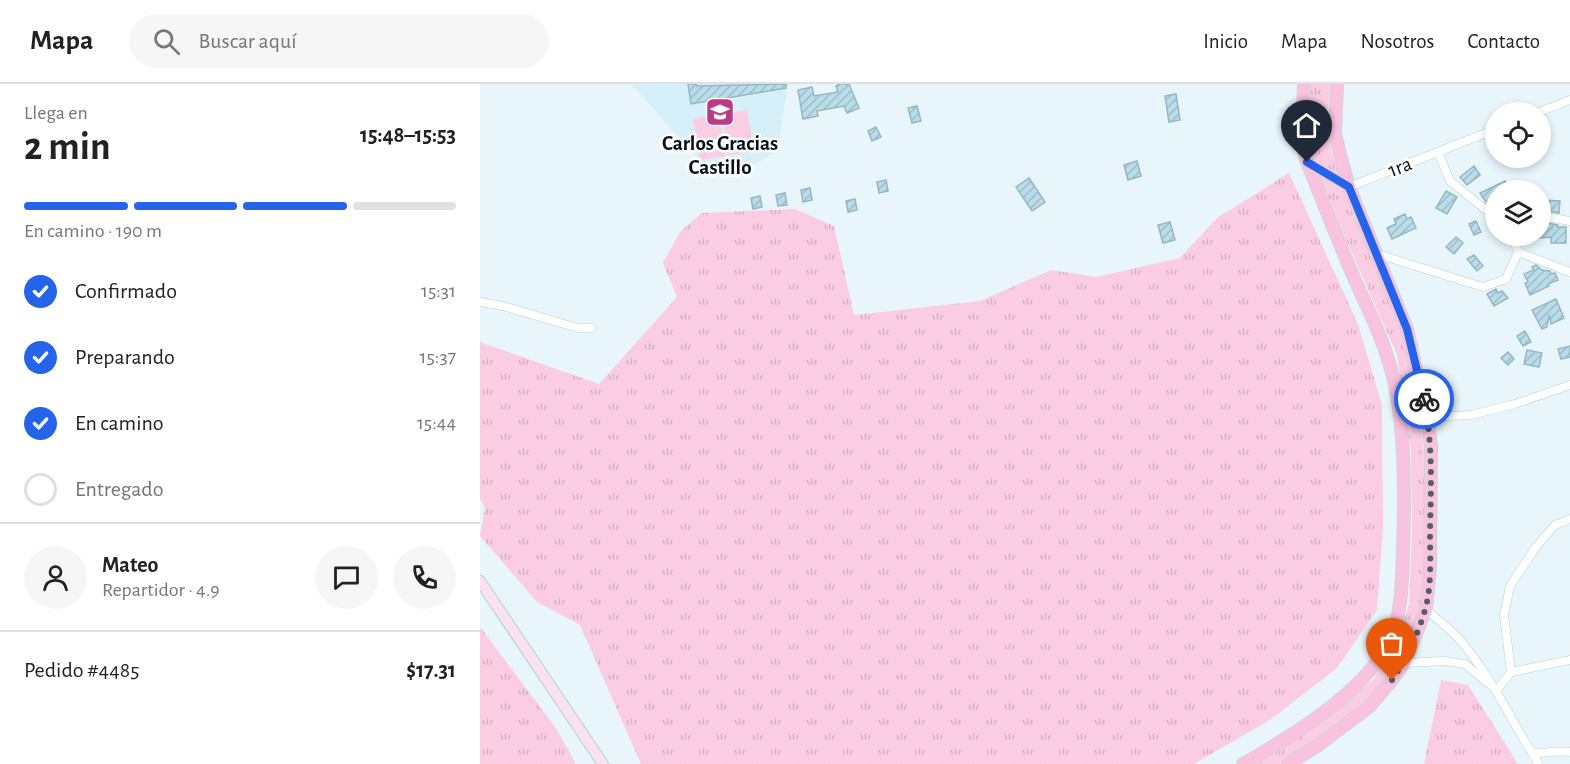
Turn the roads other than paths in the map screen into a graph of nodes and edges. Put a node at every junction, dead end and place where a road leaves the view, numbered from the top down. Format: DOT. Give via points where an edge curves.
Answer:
graph roads {
  1 [pos="1304,84"];
  2 [pos="1337,84"];
  3 [pos="1570,100"];
  4 [pos="1551,107"];
  5 [pos="1485,133"];
  6 [pos="1438,152"];
  7 [pos="1307,162"];
  8 [pos="1349,187"];
  9 [pos="1485,209"];
  10 [pos="1551,218"];
  11 [pos="1570,221"];
  12 [pos="1516,246"];
  13 [pos="1518,252"];
  14 [pos="1377,254"];
  15 [pos="1570,272"];
  16 [pos="480,302"];
  17 [pos="591,328"];
  18 [pos="1570,385"];
  19 [pos="1427,417"];
  20 [pos="1570,519"];
  21 [pos="480,581"];
  22 [pos="1426,609"];
  23 [pos="1570,660"];
  24 [pos="1404,663"];
  25 [pos="1511,672"];
  26 [pos="1497,690"];
  27 [pos="1570,752"];
  28 [pos="1532,753"];
  29 [pos="603,764"];
  30 [pos="1244,764"];
  31 [pos="1288,764"];
  32 [pos="1539,764"];
  1 -- 7 [label="main road" via="1302,142"];
  2 -- 8 [label="main road" via="1335,134"];
  3 -- 4 [label="street"];
  5 -- 6 [label="street, 1ra"];
  6 -- 8 [label="street, 1ra"];
  6 -- 9 [label="street" via="1450,181"];
  7 -- 8 [label="street"];
  7 -- 30 [label="main road" via="1390,366 1403,449 1401,600 1389,642 1368,674 1329,708"];
  8 -- 14 [label="main road"];
  10 -- 11 [label="street"];
  12 -- 13 [label="street"];
  13 -- 14 [label="street" via="1506,279 1483,287"];
  13 -- 15 [label="street"];
  14 -- 19 [label="main road" via="1407,329"];
  16 -- 17 [label="street"];
  18 -- 19 [label="street" via="1471,415"];
  19 -- 22 [label="main road" via="1431,489"];
  20 -- 25 [label="street" via="1555,525 1510,586 1504,615"];
  21 -- 29 [label="main road"];
  22 -- 24 [label="main road"];
  22 -- 26 [label="street" via="1459,638"];
  23 -- 25 [label="street"];
  24 -- 26 [label="street" via="1465,664"];
  24 -- 31 [label="main road" via="1369,707"];
  25 -- 26 [label="street"];
  26 -- 28 [label="street"];
  27 -- 28 [label="street"];
  28 -- 32 [label="street"];
}
